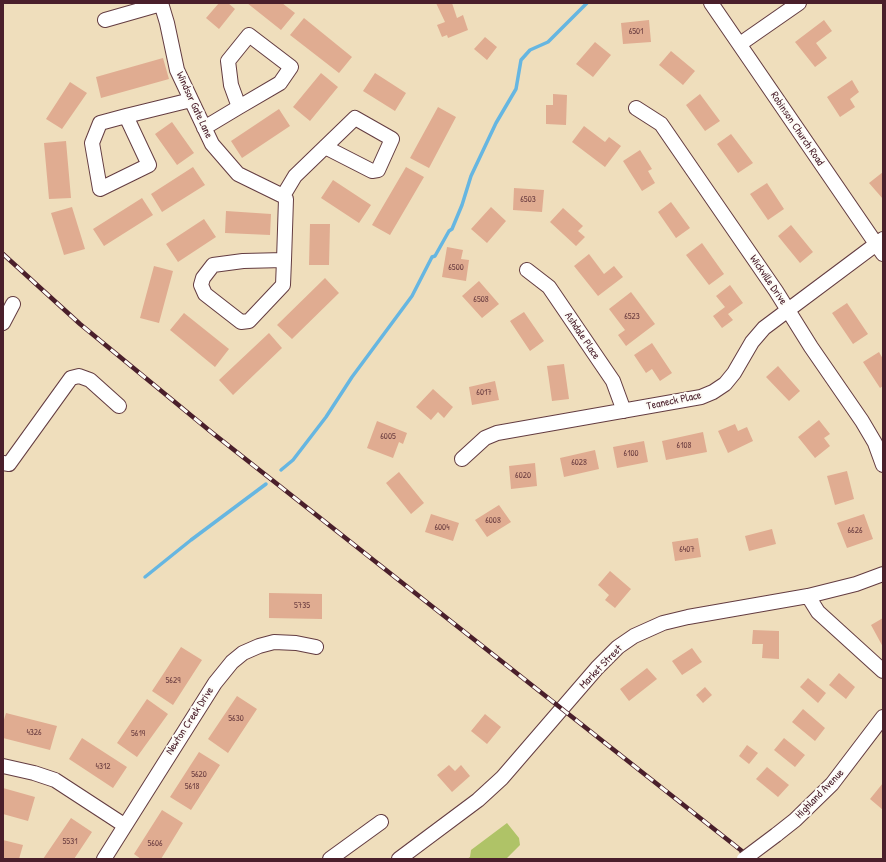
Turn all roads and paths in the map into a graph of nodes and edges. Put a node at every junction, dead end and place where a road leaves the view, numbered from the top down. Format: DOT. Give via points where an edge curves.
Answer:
graph roads {
  1 [pos="161,3"];
  2 [pos="712,3"];
  3 [pos="799,3"];
  4 [pos="105,20"];
  5 [pos="740,44"];
  6 [pos="191,100"];
  7 [pos="240,107"];
  8 [pos="636,108"];
  9 [pos="126,116"];
  10 [pos="204,128"];
  11 [pos="325,147"];
  12 [pos="283,196"];
  13 [pos="881,246"];
  14 [pos="284,260"];
  15 [pos="527,270"];
  16 [pos="13,304"];
  17 [pos="788,310"];
  18 [pos="3,323"];
  19 [pos="119,406"];
  20 [pos="624,412"];
  21 [pos="462,459"];
  22 [pos="6,463"];
  23 [pos="883,465"];
  24 [pos="883,574"];
  25 [pos="808,596"];
  26 [pos="316,648"];
  27 [pos="883,671"];
  28 [pos="883,717"];
  29 [pos="3,766"];
  30 [pos="381,822"];
  31 [pos="124,825"];
  32 [pos="104,859"];
  33 [pos="330,859"];
  34 [pos="399,859"];
  35 [pos="744,859"];
  1 -- 4 [label="street"];
  1 -- 6 [label="street, Windsor Gate Lane" via="178,70"];
  2 -- 5 [label="street, Robinson Church Road"];
  3 -- 5 [label="street"];
  5 -- 13 [label="street, Robinson Church Road"];
  6 -- 9 [label="street"];
  6 -- 10 [label="street, Windsor Gate Lane"];
  7 -- 7 [label="street" via="280,83 291,67 249,35 228,61 231,85"];
  7 -- 10 [label="street"];
  8 -- 17 [label="street, Wickville Drive" via="661,124"];
  9 -- 9 [label="street" via="100,123 92,143 100,189 149,165"];
  10 -- 12 [label="street, Windsor Gate Lane" via="212,144 238,174"];
  11 -- 11 [label="street" via="355,118 392,139 378,170 372,171"];
  11 -- 12 [label="street" via="295,176"];
  12 -- 14 [label="street" via="286,199"];
  13 -- 17 [label="street, Teaneck Place"];
  14 -- 14 [label="street" via="283,285 249,321 240,322 205,294 201,285 213,265"];
  15 -- 20 [label="street, Ashdale Place" via="549,287 613,381"];
  16 -- 18 [label="street"];
  17 -- 20 [label="street, Teaneck Place" via="764,328 752,342 734,373 725,384 713,392 701,397"];
  17 -- 23 [label="street, Wickville Drive" via="862,421"];
  19 -- 22 [label="street" via="90,380 79,376 71,378"];
  20 -- 21 [label="street, Teaneck Place" via="497,433 479,442"];
  24 -- 25 [label="street, Market Street"];
  25 -- 27 [label="street" via="818,612"];
  25 -- 34 [label="street, Market Street" via="688,617 663,623 634,636 618,647 598,668 502,778 478,800"];
  26 -- 31 [label="street, Newton Creek Drive" via="296,643 274,642 243,653 232,662 215,683"];
  28 -- 35 [label="street, Highland Avenue, bridge" via="832,784 795,820"];
  29 -- 31 [label="street" via="55,780"];
  30 -- 33 [label="street"];
  31 -- 32 [label="street, Newton Creek Drive"];
}
